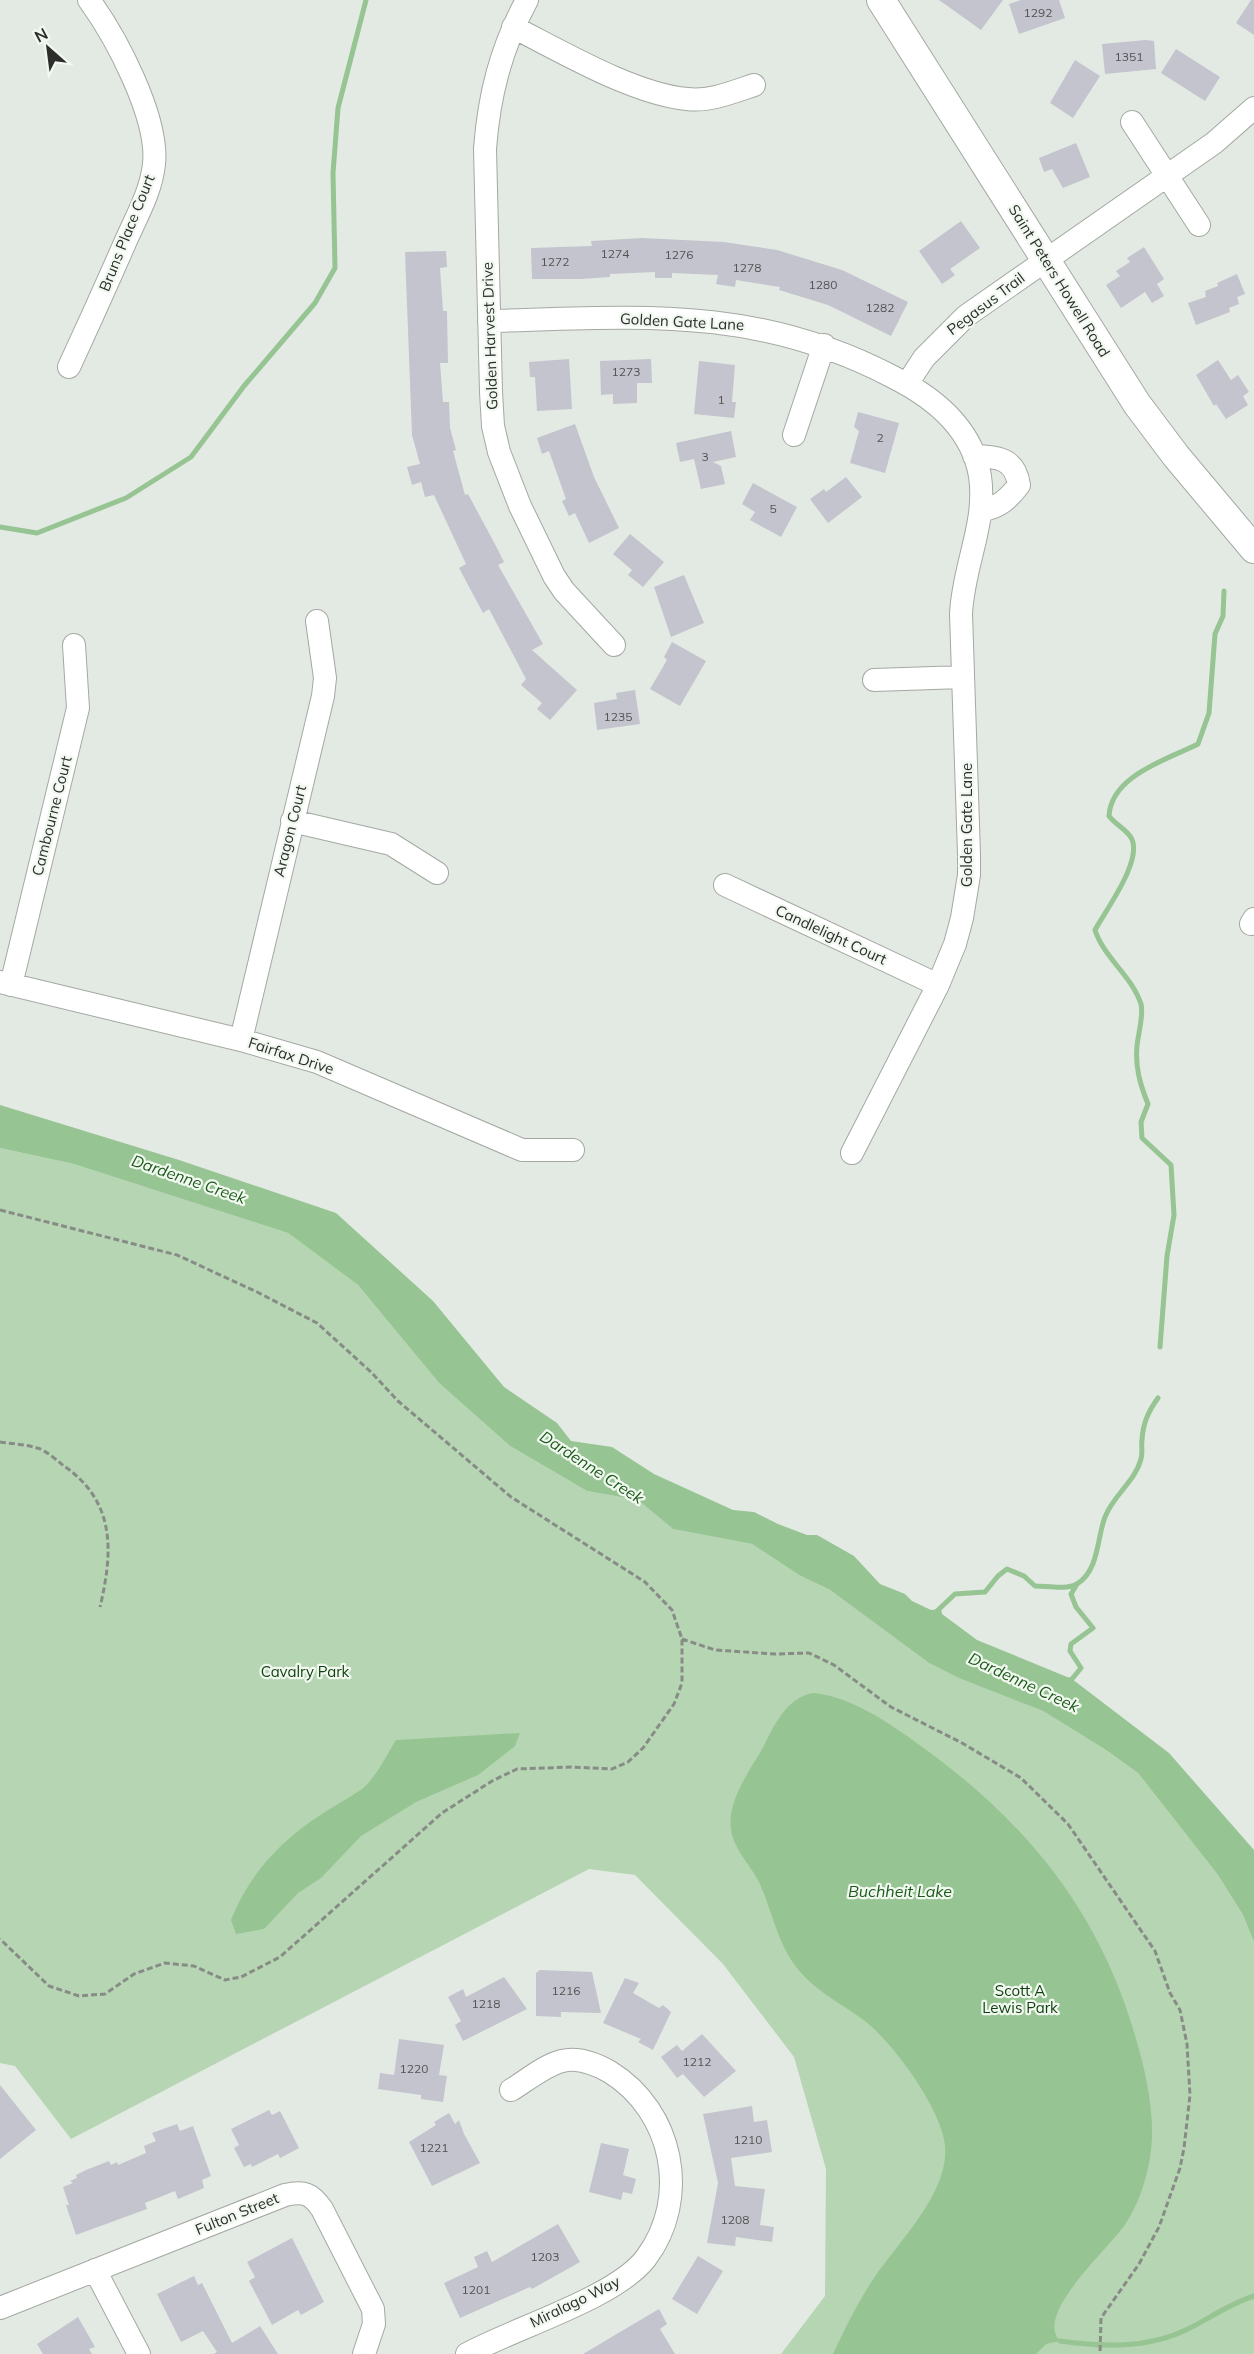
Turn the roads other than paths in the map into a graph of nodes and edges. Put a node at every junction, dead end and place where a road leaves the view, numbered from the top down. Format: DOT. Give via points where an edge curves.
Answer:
graph roads {
  1 [pos="89,0"];
  2 [pos="527,0"];
  3 [pos="881,0"];
  4 [pos="513,27"];
  5 [pos="754,85"];
  6 [pos="1254,108"];
  7 [pos="1132,122"];
  8 [pos="1166,175"];
  9 [pos="1199,225"];
  10 [pos="1046,260"];
  11 [pos="489,321"];
  12 [pos="824,345"];
  13 [pos="69,367"];
  14 [pos="907,384"];
  15 [pos="794,435"];
  16 [pos="974,456"];
  17 [pos="982,510"];
  18 [pos="1249,536"];
  19 [pos="317,621"];
  20 [pos="74,645"];
  21 [pos="614,645"];
  22 [pos="963,677"];
  23 [pos="874,680"];
  24 [pos="292,821"];
  25 [pos="437,873"];
  26 [pos="725,885"];
  27 [pos="6,983"];
  28 [pos="938,985"];
  29 [pos="241,1040"];
  30 [pos="573,1150"];
  31 [pos="852,1153"];
  32 [pos="511,2090"];
  33 [pos="95,2270"];
  34 [pos="0,2308"];
  35 [pos="139,2354"];
  36 [pos="364,2354"];
  37 [pos="467,2354"];
  1 -- 13 [label="street, Bruns Place Court" via="148,114 154,163 149,186"];
  2 -- 4 [label="street, Golden Harvest Drive"];
  3 -- 10 [label="main road, Saint Peters Howell Road"];
  4 -- 5 [label="street" via="652,92 688,100 705,99"];
  4 -- 11 [label="street, Golden Harvest Drive" via="493,84 487,121"];
  6 -- 8 [label="street, Pegasus Trail" via="1214,143"];
  7 -- 8 [label="street"];
  8 -- 9 [label="street"];
  8 -- 10 [label="street, Pegasus Trail"];
  10 -- 14 [label="street, Pegasus Trail" via="942,337"];
  10 -- 18 [label="main road, Saint Peters Howell Road" via="1149,422"];
  11 -- 12 [label="street, Golden Gate Lane" via="707,320 772,330"];
  11 -- 21 [label="street, Golden Harvest Drive" via="493,426 508,479 554,576"];
  12 -- 14 [label="street, Golden Gate Lane"];
  12 -- 15 [label="street"];
  14 -- 16 [label="street, Golden Gate Lane" via="951,416"];
  16 -- 17 [label="street, Golden Gate Lane"];
  16 -- 17 [label="street" via="995,457 1017,471 1019,485 993,509"];
  17 -- 22 [label="street, Golden Gate Lane" via="962,593"];
  19 -- 24 [label="street, Aragon Court" via="325,678 323,696"];
  20 -- 27 [label="street, Cambourne Court" via="78,708"];
  22 -- 23 [label="street"];
  22 -- 28 [label="street, Golden Gate Lane" via="969,875 955,944"];
  24 -- 25 [label="street" via="391,844"];
  24 -- 29 [label="street, Aragon Court"];
  26 -- 28 [label="street, Candlelight Court"];
  27 -- 29 [label="street, Fairfax Drive"];
  28 -- 31 [label="street, Golden Gate Lane"];
  29 -- 30 [label="street, Fairfax Drive" via="317,1062 522,1150"];
  32 -- 37 [label="street, Miralago Way" via="562,2061 581,2060 602,2067 621,2080 659,2127 672,2170 671,2202 660,2234 646,2258 629,2275 604,2291"];
  33 -- 34 [label="street, Fulton Street"];
  33 -- 35 [label="street"];
  33 -- 36 [label="street, Fulton Street" via="285,2195 307,2193 321,2210 373,2308 374,2324"];
}
